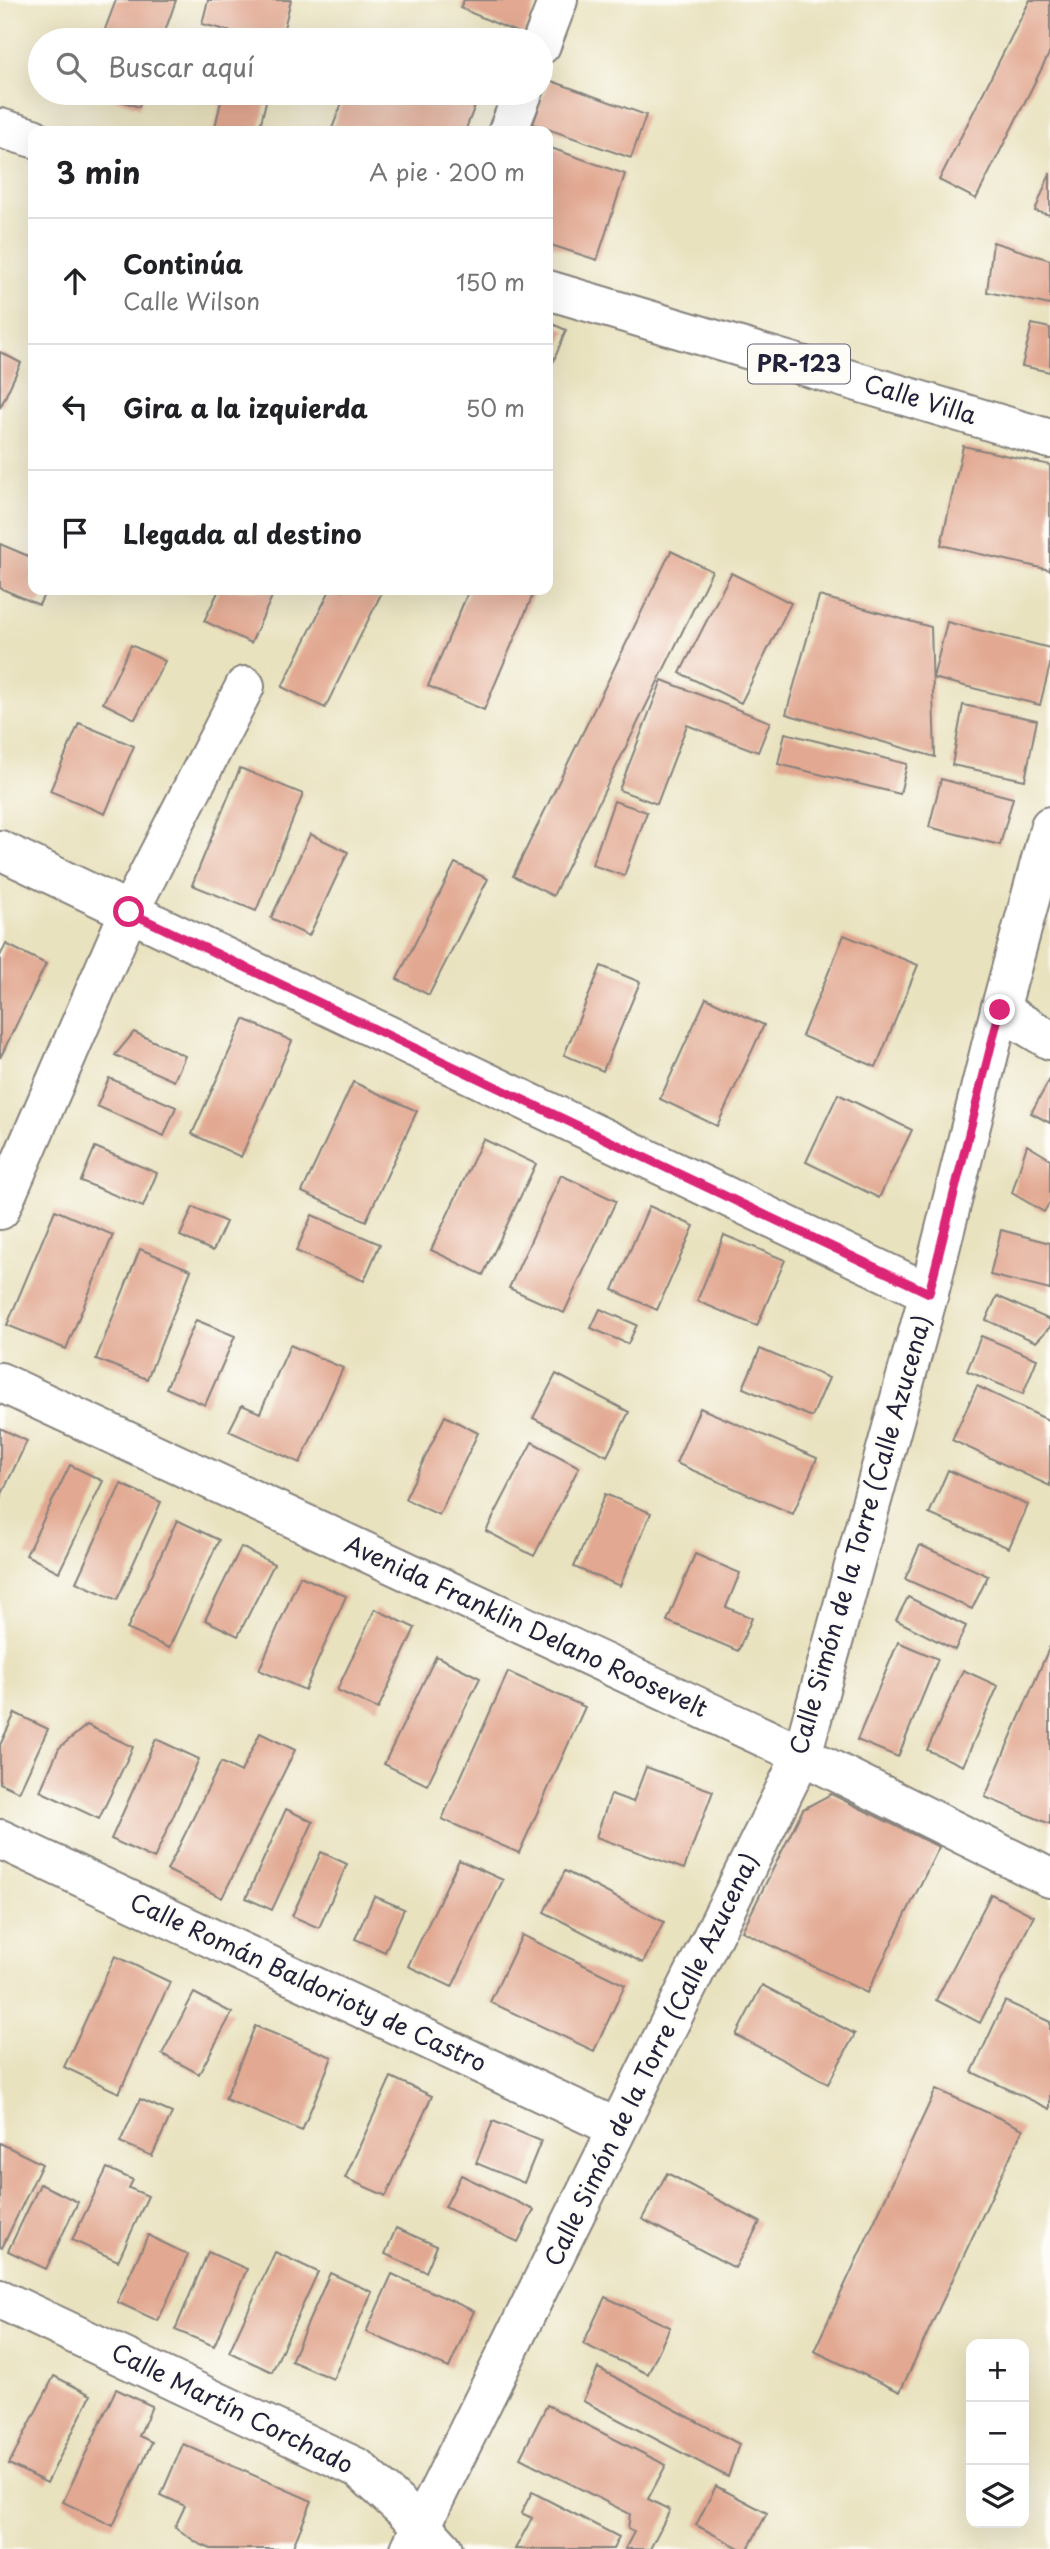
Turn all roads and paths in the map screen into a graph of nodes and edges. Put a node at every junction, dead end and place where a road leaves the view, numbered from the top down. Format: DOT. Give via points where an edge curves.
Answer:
graph roads {
  1 [pos="558,0"];
  2 [pos="547,28"];
  3 [pos="518,105"];
  4 [pos="510,126"];
  5 [pos="0,128"];
  6 [pos="28,136"];
  7 [pos="553,291"];
  8 [pos="1050,439"];
  9 [pos="245,687"];
  10 [pos="1050,826"];
  11 [pos="0,850"];
  12 [pos="1044,876"];
  13 [pos="129,912"];
  14 [pos="1000,1010"];
  15 [pos="1050,1040"];
  16 [pos="0,1209"];
  17 [pos="929,1293"];
  18 [pos="0,1382"];
  19 [pos="802,1755"];
  20 [pos="0,1839"];
  21 [pos="1050,1878"];
  22 [pos="617,2128"];
  23 [pos="0,2299"];
  24 [pos="425,2542"];
  1 -- 2 [label="street"];
  3 -- 4 [label="street"];
  5 -- 6 [label="street"];
  7 -- 8 [label="street, Calle Villa / PR-123"];
  9 -- 13 [label="street"];
  10 -- 12 [label="street, Calle Simón de la Torre (Calle Azucena)"];
  11 -- 13 [label="street"];
  12 -- 14 [label="street, Calle Simón de la Torre (Calle Azucena)"];
  13 -- 16 [label="street"];
  13 -- 17 [label="street"];
  14 -- 15 [label="street"];
  14 -- 17 [label="street, Calle Simón de la Torre (Calle Azucena)"];
  17 -- 19 [label="street, Calle Simón de la Torre (Calle Azucena)"];
  18 -- 19 [label="street, Avenida Franklin Delano Roosevelt"];
  19 -- 21 [label="street, Avenida Franklin Delano Roosevelt"];
  19 -- 22 [label="street, Calle Simón de la Torre (Calle Azucena)"];
  20 -- 22 [label="street, Calle Román Baldorioty de Castro"];
  22 -- 24 [label="street, Calle Simón de la Torre (Calle Azucena)"];
  23 -- 24 [label="street, Calle Martín Corchado" via="358,2468"];
}
